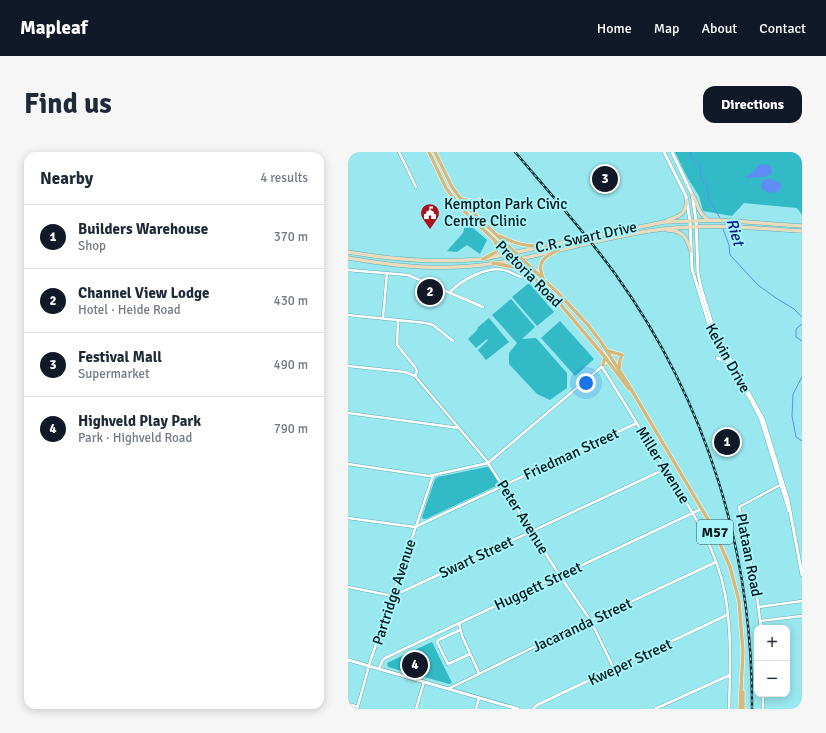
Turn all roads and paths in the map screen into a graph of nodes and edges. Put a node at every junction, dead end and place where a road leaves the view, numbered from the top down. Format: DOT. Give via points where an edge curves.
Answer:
graph roads {
  1 [pos="399,152"];
  2 [pos="429,152"];
  3 [pos="435,152"];
  4 [pos="664,152"];
  5 [pos="672,152"];
  6 [pos="416,187"];
  7 [pos="692,194"];
  8 [pos="460,199"];
  9 [pos="480,200"];
  10 [pos="686,200"];
  11 [pos="472,201"];
  12 [pos="476,215"];
  13 [pos="696,220"];
  14 [pos="710,220"];
  15 [pos="690,221"];
  16 [pos="664,222"];
  17 [pos="802,226"];
  18 [pos="690,227"];
  19 [pos="696,227"];
  20 [pos="656,230"];
  21 [pos="802,231"];
  22 [pos="495,234"];
  23 [pos="495,240"];
  24 [pos="546,246"];
  25 [pos="558,250"];
  26 [pos="691,251"];
  27 [pos="348,252"];
  28 [pos="515,252"];
  29 [pos="509,254"];
  30 [pos="348,258"];
  31 [pos="521,258"];
  32 [pos="483,259"];
  33 [pos="515,259"];
  34 [pos="493,263"];
  35 [pos="348,270"];
  36 [pos="387,273"];
  37 [pos="530,274"];
  38 [pos="521,277"];
  39 [pos="544,280"];
  40 [pos="450,292"];
  41 [pos="483,307"];
  42 [pos="348,315"];
  43 [pos="383,318"];
  44 [pos="398,320"];
  45 [pos="453,341"];
  46 [pos="607,351"];
  47 [pos="605,356"];
  48 [pos="612,358"];
  49 [pos="717,358"];
  50 [pos="608,361"];
  51 [pos="728,363"];
  52 [pos="348,366"];
  53 [pos="602,366"];
  54 [pos="619,369"];
  55 [pos="415,376"];
  56 [pos="634,395"];
  57 [pos="348,413"];
  58 [pos="637,423"];
  59 [pos="460,428"];
  60 [pos="488,463"];
  61 [pos="348,464"];
  62 [pos="665,469"];
  63 [pos="433,476"];
  64 [pos="782,484"];
  65 [pos="503,486"];
  66 [pos="702,508"];
  67 [pos="692,513"];
  68 [pos="348,518"];
  69 [pos="415,527"];
  70 [pos="531,531"];
  71 [pos="716,562"];
  72 [pos="802,575"];
  73 [pos="560,576"];
  74 [pos="348,587"];
  75 [pos="392,596"];
  76 [pos="802,601"];
  77 [pos="759,607"];
  78 [pos="727,616"];
  79 [pos="802,616"];
  80 [pos="760,620"];
  81 [pos="591,621"];
  82 [pos="459,623"];
  83 [pos="761,625"];
  84 [pos="460,630"];
  85 [pos="470,654"];
  86 [pos="348,660"];
  87 [pos="369,666"];
  88 [pos="379,669"];
  89 [pos="614,669"];
  90 [pos="479,674"];
  91 [pos="730,674"];
  92 [pos="424,682"];
  93 [pos="448,689"];
  94 [pos="763,697"];
  95 [pos="479,698"];
  96 [pos="348,704"];
  97 [pos="357,708"];
  98 [pos="416,709"];
  99 [pos="476,709"];
  100 [pos="518,709"];
  101 [pos="533,709"];
  102 [pos="655,709"];
  103 [pos="729,709"];
  104 [pos="741,709"];
  105 [pos="763,709"];
  1 -- 6 [label="street"];
  2 -- 23 [label="main road, Pretoria Road / M57" via="450,194"];
  3 -- 8 [label="main road, Pretoria Road / M57"];
  4 -- 10 [label="street, Kelvin Drive"];
  5 -- 7 [label="street, Kelvin Drive"];
  7 -- 13 [label="street, Kelvin Drive"];
  7 -- 14 [label="main road" via="700,213"];
  8 -- 11 [label="main road"];
  8 -- 12 [label="main road, Pretoria Road / M57"];
  9 -- 12 [label="main road" via="474,206"];
  10 -- 15 [label="street, Kelvin Drive"];
  10 -- 16 [label="main road" via="686,208 682,214"];
  12 -- 22 [label="main road, Pretoria Road / M57"];
  13 -- 14 [label="main road, C.R. Swart Drive"];
  13 -- 15 [label="main road, C.R. Swart Drive"];
  13 -- 19 [label="street, Kelvin Drive"];
  14 -- 17 [label="main road, C.R. Swart Drive"];
  15 -- 16 [label="main road, C.R. Swart Drive"];
  15 -- 18 [label="street, Kelvin Drive"];
  16 -- 24 [label="main road, C.R. Swart Drive"];
  18 -- 19 [label="main road, C.R. Swart Drive"];
  18 -- 20 [label="main road, C.R. Swart Drive"];
  18 -- 26 [label="street, Kelvin Drive"];
  19 -- 21 [label="main road, C.R. Swart Drive"];
  19 -- 64 [label="street, Kelvin Drive" via="700,288 713,327 764,419"];
  20 -- 25 [label="main road, C.R. Swart Drive"];
  20 -- 26 [label="main road" via="676,231 682,234 688,241"];
  22 -- 24 [label="main road" via="523,246"];
  22 -- 28 [label="main road, Pretoria Road / M57"];
  23 -- 29 [label="main road, Pretoria Road / M57"];
  23 -- 32 [label="main road" via="496,252"];
  24 -- 28 [label="main road, C.R. Swart Drive"];
  25 -- 31 [label="main road, C.R. Swart Drive"];
  25 -- 39 [label="main road" via="541,262 540,272"];
  26 -- 51 [label="street, Kelvin Drive" via="692,269 710,328"];
  27 -- 32 [label="main road, C.R. Swart Drive" via="390,259"];
  28 -- 29 [label="main road, C.R. Swart Drive"];
  28 -- 31 [label="main road, Pretoria Road / M57"];
  29 -- 32 [label="main road, C.R. Swart Drive"];
  29 -- 33 [label="main road, Pretoria Road / M57"];
  30 -- 34 [label="main road, C.R. Swart Drive" via="414,267 458,267"];
  31 -- 33 [label="main road, C.R. Swart Drive"];
  31 -- 39 [label="main road, Pretoria Road / M57"];
  33 -- 34 [label="main road, C.R. Swart Drive"];
  33 -- 37 [label="main road, Pretoria Road / M57"];
  34 -- 37 [label="main road"];
  35 -- 36 [label="street"];
  36 -- 40 [label="street" via="411,276"];
  36 -- 43 [label="street"];
  37 -- 47 [label="main road, Pretoria Road / M57" via="556,299"];
  38 -- 40 [label="street" via="502,270 479,273"];
  39 -- 46 [label="main road, Pretoria Road / M57" via="588,326"];
  40 -- 41 [label="street"];
  42 -- 43 [label="street"];
  43 -- 44 [label="street"];
  44 -- 45 [label="street" via="430,324"];
  44 -- 55 [label="street, Peter Avenue" via="397,345 415,367"];
  46 -- 48 [label="main road, Pretoria Road / M57"];
  46 -- 54 [label="main road" via="622,355"];
  47 -- 50 [label="main road, Pretoria Road / M57"];
  47 -- 53 [label="main road"];
  48 -- 50 [label="street"];
  48 -- 54 [label="main road, Pretoria Road / M57"];
  49 -- 51 [label="street"];
  50 -- 53 [label="street"];
  50 -- 56 [label="main road, Pretoria Road / M57"];
  51 -- 64 [label="street, Kelvin Drive" via="761,420"];
  52 -- 55 [label="street" via="405,372"];
  53 -- 58 [label="street, Miller Avenue / M57"];
  53 -- 60 [label="street"];
  54 -- 56 [label="main road, Pretoria Road / M57"];
  55 -- 59 [label="street, Peter Avenue"];
  56 -- 66 [label="main road, Pretoria Road / M57"];
  57 -- 59 [label="street"];
  58 -- 62 [label="street, Miller Avenue / M57"];
  58 -- 65 [label="street, Friedman Street"];
  59 -- 60 [label="street, Peter Avenue"];
  60 -- 63 [label="street"];
  60 -- 65 [label="street, Peter Avenue"];
  61 -- 63 [label="street"];
  62 -- 67 [label="street, Miller Avenue / M57"];
  62 -- 70 [label="street, Swart Street"];
  63 -- 69 [label="street, Partridge Avenue"];
  64 -- 72 [label="street, Kelvin Drive" via="788,500"];
  64 -- 77 [label="street, Plataan Road" via="739,507"];
  65 -- 69 [label="street, Friedman Street"];
  65 -- 70 [label="street, Peter Avenue"];
  66 -- 67 [label="street, Huggett Street"];
  66 -- 104 [label="main road, Pretoria Road / M57" via="724,553 739,601 742,636"];
  67 -- 71 [label="street, Miller Avenue / M57"];
  67 -- 73 [label="street, Huggett Street"];
  68 -- 69 [label="street"];
  69 -- 75 [label="street, Partridge Avenue"];
  70 -- 73 [label="street, Peter Avenue"];
  70 -- 75 [label="street, Swart Street"];
  71 -- 78 [label="street, Miller Avenue / M57" via="725,594"];
  71 -- 81 [label="street, Jacaranda Street"];
  73 -- 81 [label="street, Peter Avenue"];
  73 -- 82 [label="street, Huggett Street"];
  74 -- 75 [label="street"];
  75 -- 87 [label="street, Partridge Avenue"];
  76 -- 77 [label="street"];
  77 -- 80 [label="street, Plataan Road"];
  78 -- 89 [label="street, Kweper Street"];
  78 -- 91 [label="street, Miller Avenue / M57"];
  79 -- 80 [label="street"];
  80 -- 83 [label="street, Plataan Road"];
  81 -- 89 [label="street, Peter Avenue"];
  81 -- 90 [label="street, Jacaranda Street"];
  82 -- 84 [label="street"];
  82 -- 88 [label="street, Huggett Street" via="385,658"];
  84 -- 85 [label="street"];
  84 -- 85 [label="street" via="436,642 448,664"];
  85 -- 90 [label="street"];
  86 -- 87 [label="street"];
  87 -- 88 [label="street"];
  87 -- 97 [label="street, Partridge Avenue"];
  88 -- 92 [label="street"];
  89 -- 101 [label="street, Kweper Street" via="536,705"];
  90 -- 93 [label="street, Jacaranda Street"];
  91 -- 102 [label="street"];
  91 -- 103 [label="street, Miller Avenue / M57"];
  92 -- 93 [label="street"];
  92 -- 98 [label="street"];
  93 -- 95 [label="street"];
  94 -- 105 [label="street"];
  95 -- 99 [label="street"];
  95 -- 100 [label="street"];
  96 -- 97 [label="street"];
}
